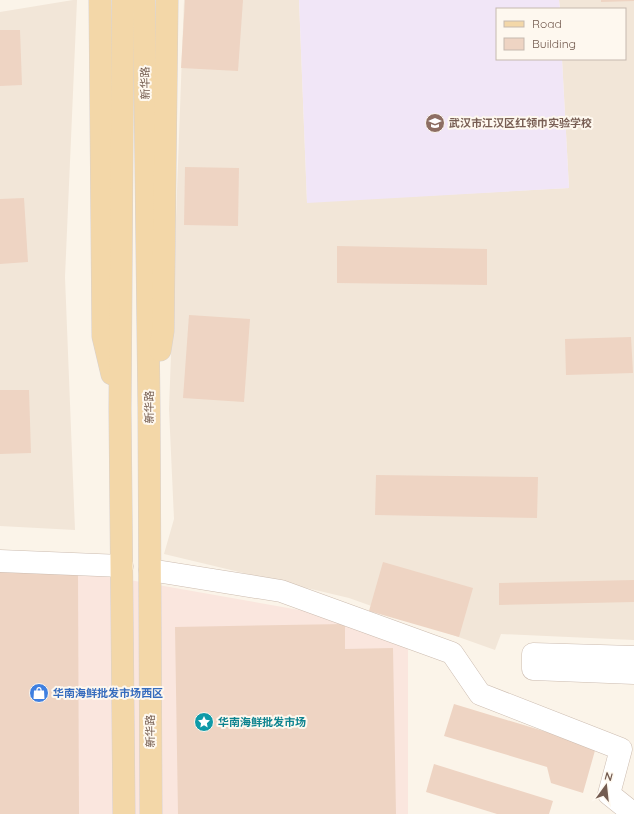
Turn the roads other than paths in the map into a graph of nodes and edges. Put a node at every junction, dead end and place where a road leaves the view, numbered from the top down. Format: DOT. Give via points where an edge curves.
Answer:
graph roads {
  1 [pos="100,0"];
  2 [pos="122,0"];
  3 [pos="144,0"];
  4 [pos="167,0"];
  5 [pos="149,408"];
  6 [pos="120,409"];
  7 [pos="0,561"];
  8 [pos="122,566"];
  9 [pos="150,570"];
  10 [pos="634,657"];
  11 [pos="634,673"];
  12 [pos="124,814"];
  13 [pos="151,814"];
  14 [pos="634,814"];
  1 -- 6 [label="main road" via="103,336"];
  2 -- 6 [label="main road, 新华路"];
  3 -- 5 [label="main road, 新华路"];
  4 -- 5 [label="main road" via="163,331"];
  5 -- 9 [label="main road, 新华路"];
  6 -- 8 [label="main road, 新华路"];
  7 -- 8 [label="street"];
  8 -- 12 [label="main road, 新华路"];
  9 -- 13 [label="main road, 新华路"];
  9 -- 14 [label="street" via="281,591 452,653 480,694 621,749 609,794"];
  10 -- 11 [label="street" via="533,654 533,669"];
}
